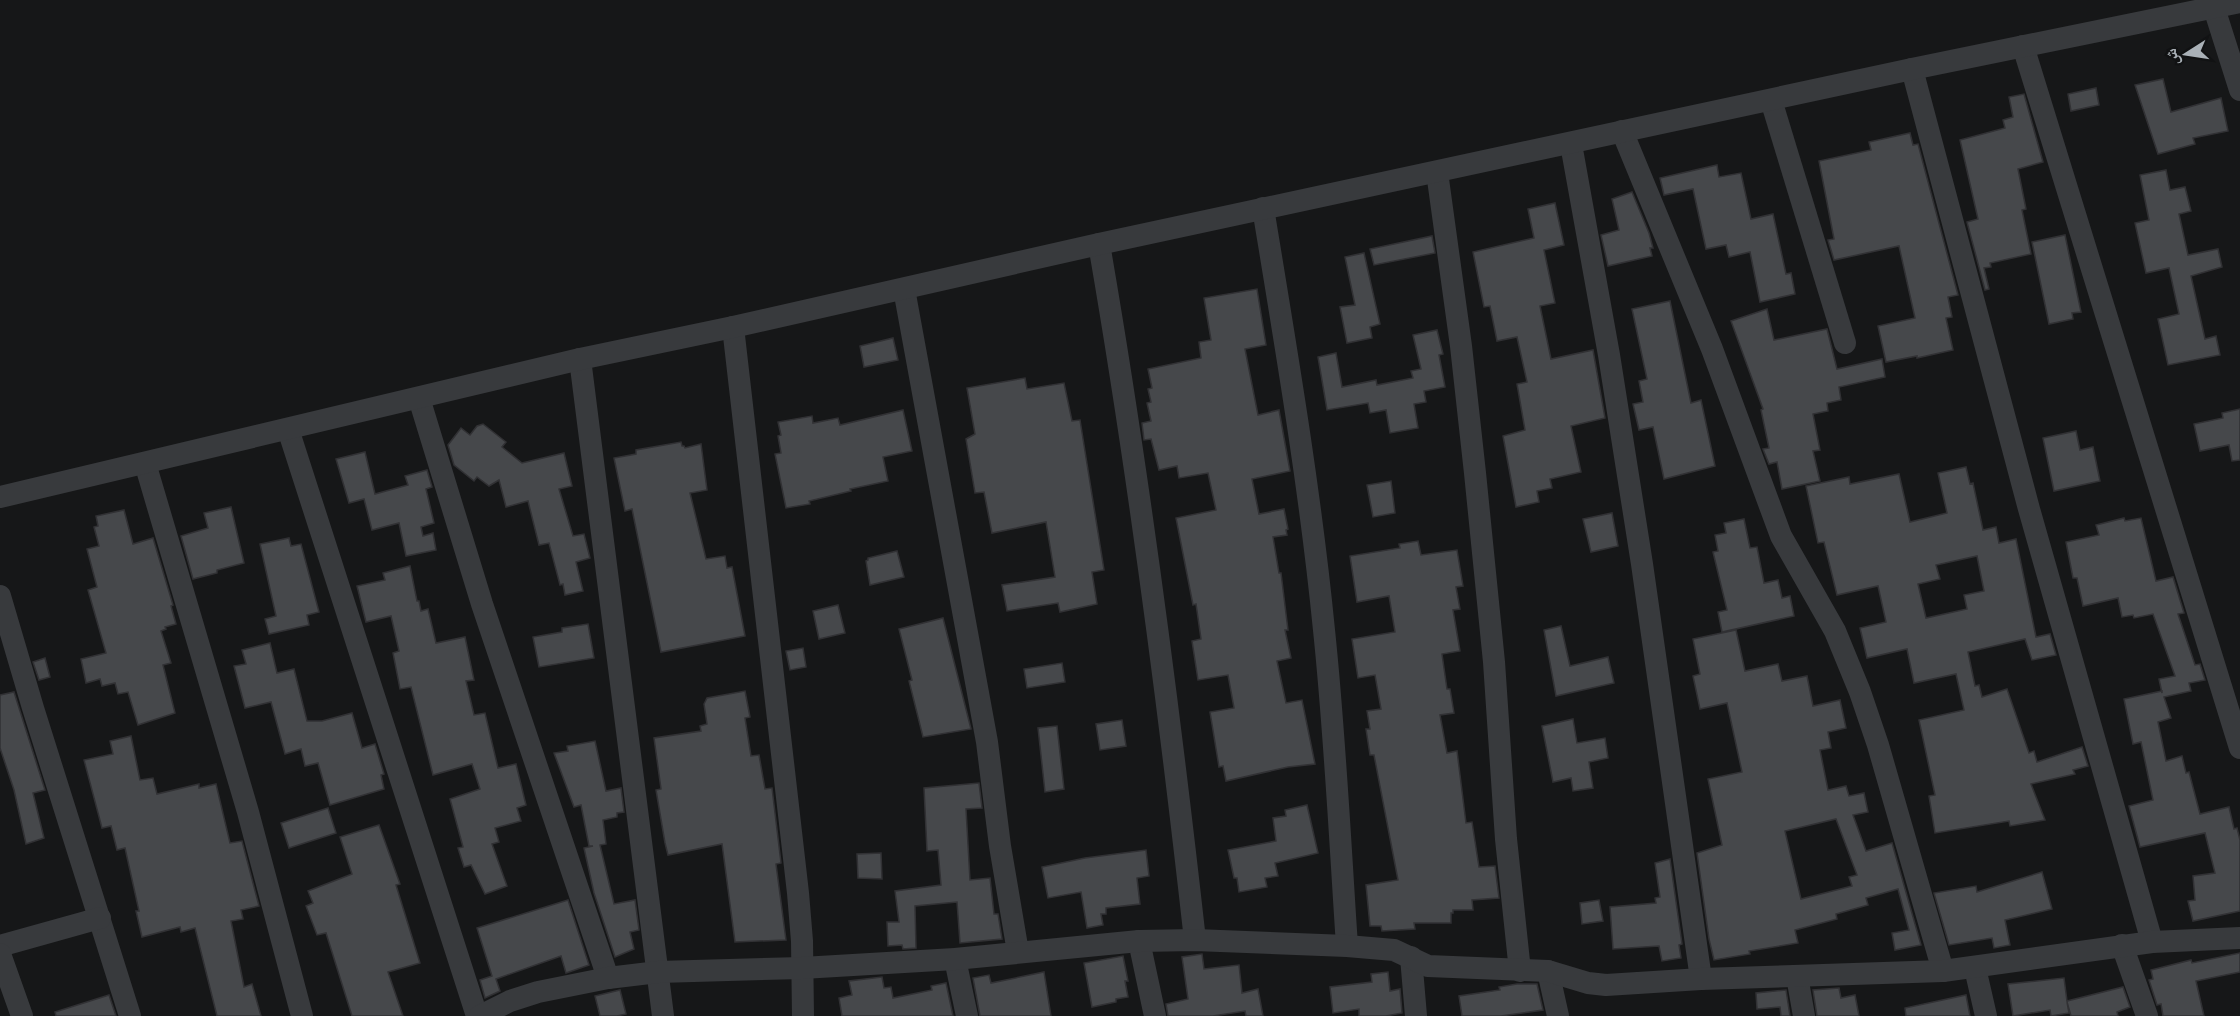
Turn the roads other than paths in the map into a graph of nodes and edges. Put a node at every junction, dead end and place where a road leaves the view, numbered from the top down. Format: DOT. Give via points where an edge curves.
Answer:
graph roads {
  1 [pos="2240,2"];
  2 [pos="2214,8"];
  3 [pos="2023,46"];
  4 [pos="1912,69"];
  5 [pos="2240,90"];
  6 [pos="1771,100"];
  7 [pos="1622,131"];
  8 [pos="1571,144"];
  9 [pos="1437,172"];
  10 [pos="1263,208"];
  11 [pos="1099,244"];
  12 [pos="904,289"];
  13 [pos="733,327"];
  14 [pos="1845,343"];
  15 [pos="580,359"];
  16 [pos="419,398"];
  17 [pos="288,429"];
  18 [pos="145,463"];
  19 [pos="0,497"];
  20 [pos="0,596"];
  21 [pos="2240,748"];
  22 [pos="100,918"];
  23 [pos="2240,938"];
  24 [pos="1195,940"];
  25 [pos="1139,941"];
  26 [pos="2152,942"];
  27 [pos="2122,945"];
  28 [pos="0,946"];
  29 [pos="1347,946"];
  30 [pos="1018,952"];
  31 [pos="0,954"];
  32 [pos="1411,957"];
  33 [pos="955,959"];
  34 [pos="802,968"];
  35 [pos="1975,968"];
  36 [pos="1520,971"];
  37 [pos="1548,971"];
  38 [pos="1943,971"];
  39 [pos="658,972"];
  40 [pos="1797,976"];
  41 [pos="608,978"];
  42 [pos="1701,979"];
  43 [pos="22,1016"];
  44 [pos="130,1016"];
  45 [pos="302,1016"];
  46 [pos="479,1016"];
  47 [pos="663,1016"];
  48 [pos="802,1016"];
  49 [pos="967,1016"];
  50 [pos="1155,1016"];
  51 [pos="1416,1016"];
  52 [pos="1558,1016"];
  53 [pos="1804,1016"];
  54 [pos="1986,1016"];
  55 [pos="2148,1016"];
  1 -- 2 [label="street"];
  2 -- 3 [label="street"];
  2 -- 5 [label="street"];
  3 -- 4 [label="street"];
  3 -- 21 [label="street"];
  4 -- 6 [label="street"];
  4 -- 26 [label="street" via="2029,509"];
  6 -- 7 [label="street"];
  6 -- 14 [label="street"];
  7 -- 8 [label="street"];
  7 -- 38 [label="street" via="1712,349 1780,536 1835,631 1860,692"];
  8 -- 9 [label="street"];
  8 -- 42 [label="street" via="1610,355"];
  9 -- 10 [label="street"];
  9 -- 36 [label="street" via="1476,485"];
  10 -- 11 [label="street"];
  10 -- 29 [label="street" via="1311,513 1333,727"];
  11 -- 12 [label="street"];
  11 -- 24 [label="street" via="1167,690"];
  12 -- 13 [label="street"];
  12 -- 30 [label="street" via="987,742"];
  13 -- 15 [label="street"];
  13 -- 34 [label="street" via="796,881"];
  15 -- 16 [label="street"];
  15 -- 39 [label="street"];
  16 -- 17 [label="street"];
  16 -- 41 [label="street" via="482,604"];
  17 -- 18 [label="street"];
  17 -- 46 [label="street"];
  18 -- 19 [label="street"];
  18 -- 45 [label="street" via="248,812"];
  20 -- 22 [label="street"];
  22 -- 28 [label="street"];
  22 -- 44 [label="street"];
  23 -- 26 [label="street"];
  24 -- 25 [label="street"];
  24 -- 29 [label="street"];
  25 -- 30 [label="street"];
  25 -- 50 [label="street"];
  26 -- 27 [label="street"];
  27 -- 35 [label="street"];
  27 -- 55 [label="street"];
  29 -- 32 [label="street" via="1394,950"];
  30 -- 33 [label="street"];
  31 -- 43 [label="street"];
  32 -- 36 [label="street" via="1428,966"];
  32 -- 51 [label="street"];
  33 -- 34 [label="street"];
  33 -- 49 [label="street"];
  34 -- 39 [label="street"];
  34 -- 48 [label="street"];
  35 -- 38 [label="street"];
  35 -- 54 [label="street"];
  36 -- 37 [label="street"];
  37 -- 42 [label="street" via="1605,985"];
  37 -- 52 [label="street"];
  38 -- 40 [label="street"];
  39 -- 41 [label="street"];
  39 -- 47 [label="street"];
  40 -- 42 [label="street"];
  40 -- 53 [label="street"];
  41 -- 46 [label="street" via="538,992"];
}
